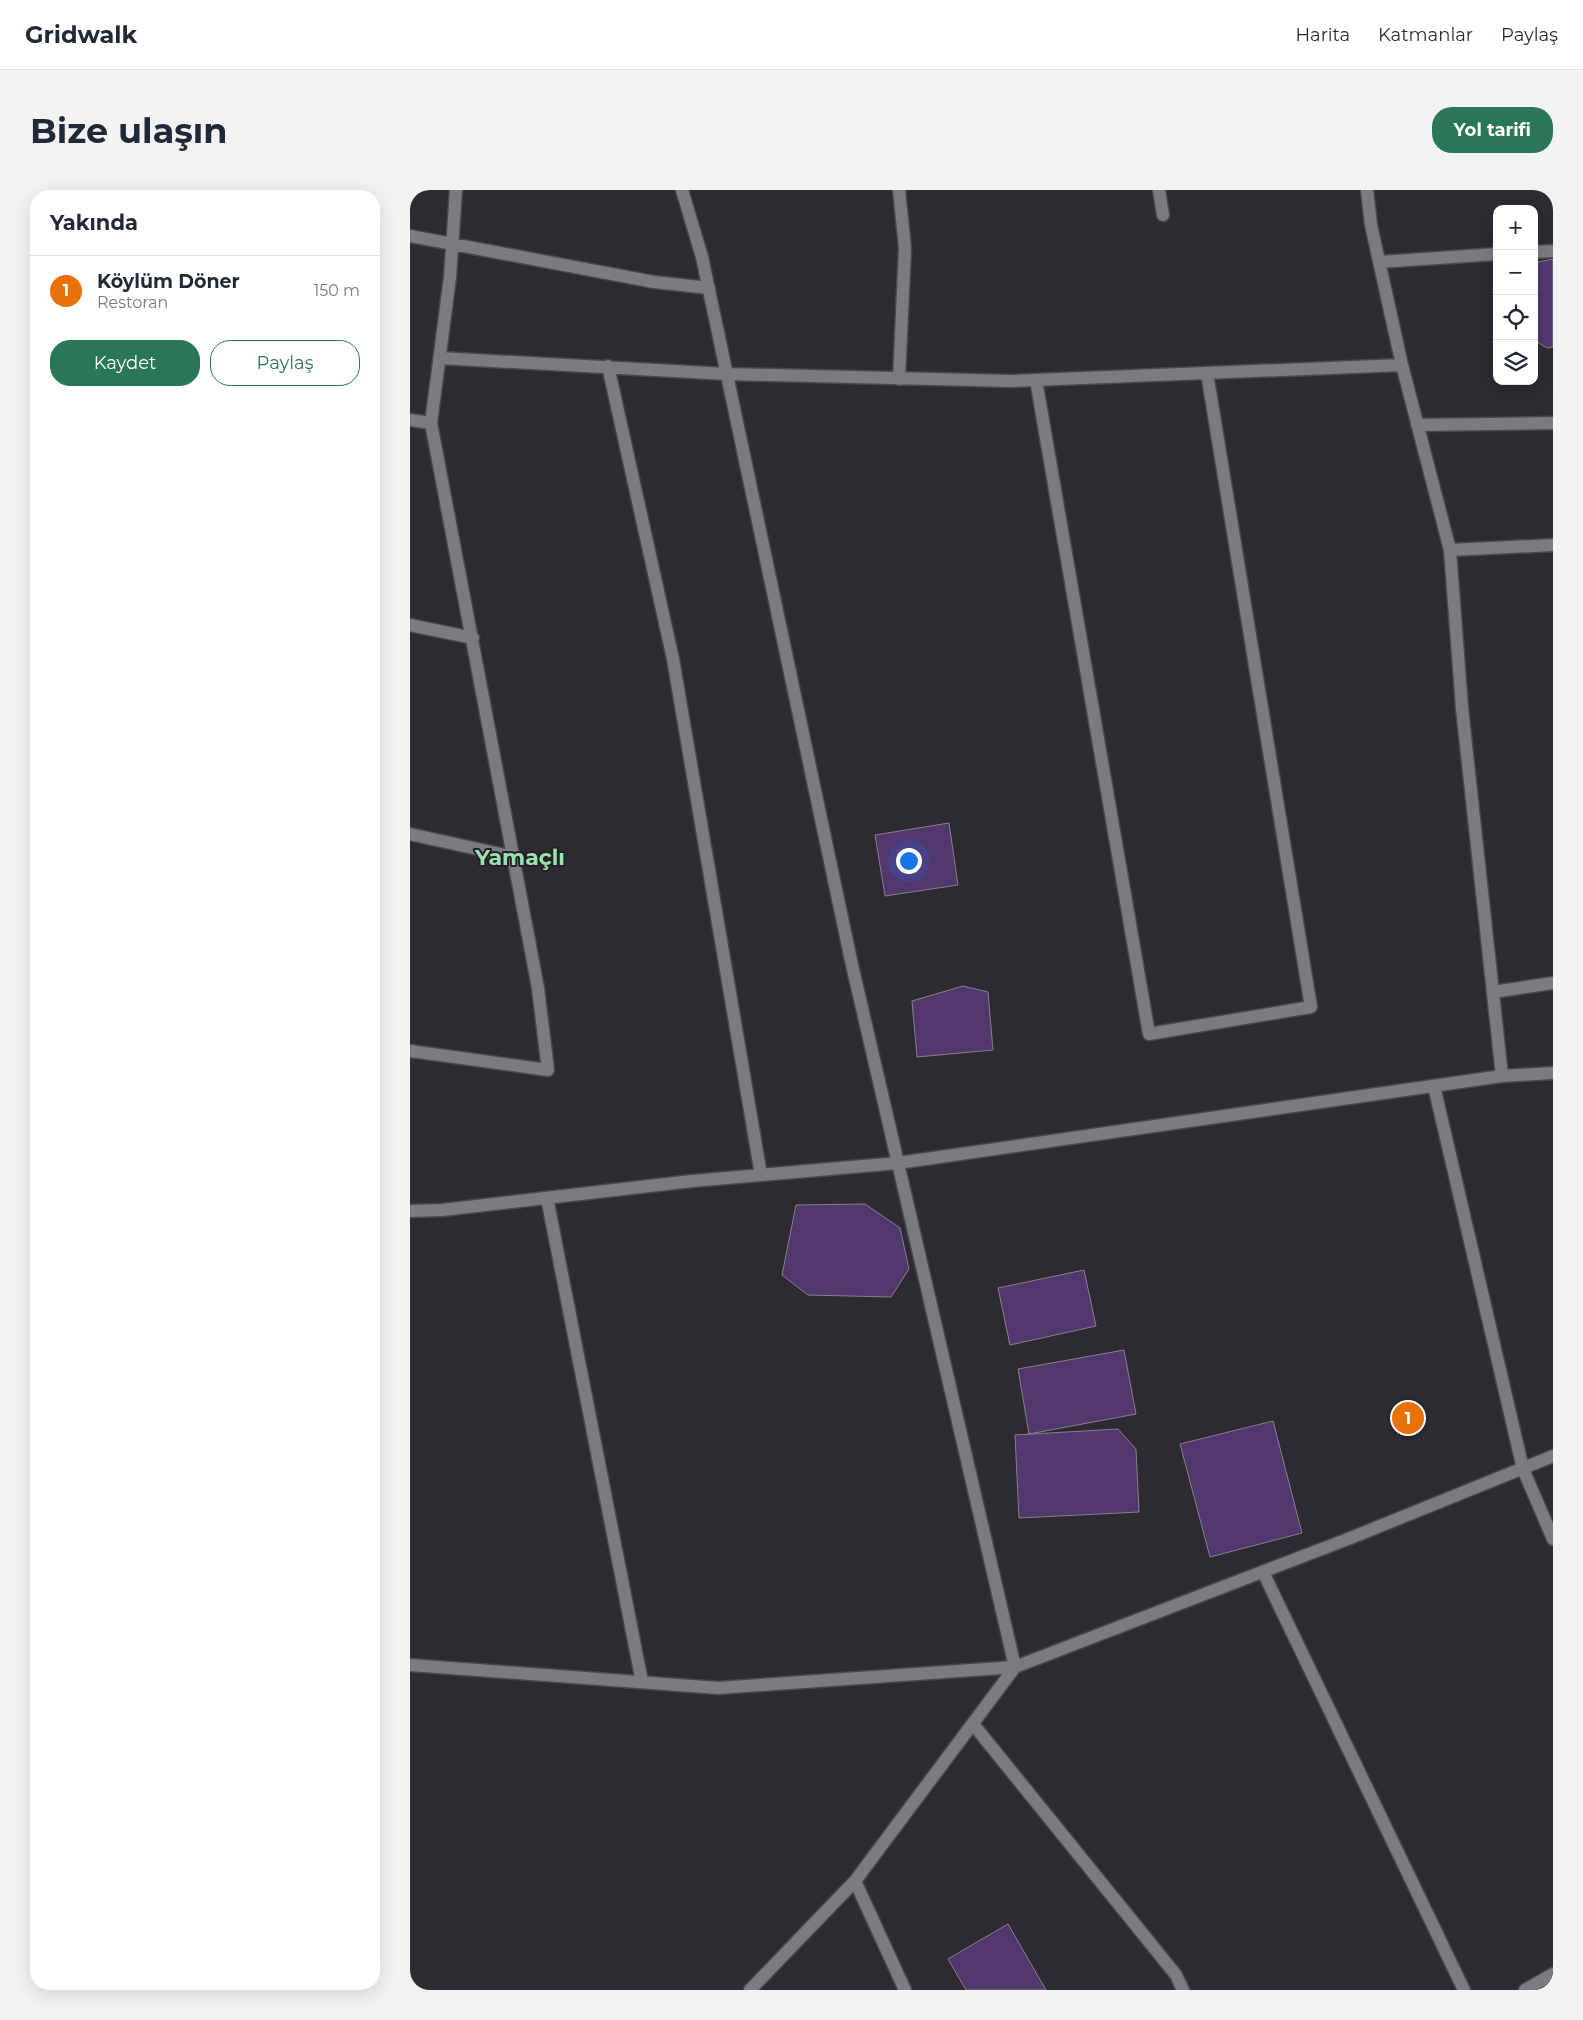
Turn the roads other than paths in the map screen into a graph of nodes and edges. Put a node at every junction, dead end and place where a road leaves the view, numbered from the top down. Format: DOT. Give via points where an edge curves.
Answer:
graph roads {
  1 [pos="456,190"];
  2 [pos="682,190"];
  3 [pos="899,190"];
  4 [pos="1159,190"];
  5 [pos="1367,190"];
  6 [pos="1164,215"];
  7 [pos="410,236"];
  8 [pos="453,244"];
  9 [pos="1553,251"];
  10 [pos="1538,252"];
  11 [pos="1493,254"];
  12 [pos="1379,262"];
  13 [pos="709,288"];
  14 [pos="440,358"];
  15 [pos="1402,365"];
  16 [pos="608,366"];
  17 [pos="1207,373"];
  18 [pos="727,374"];
  19 [pos="899,379"];
  20 [pos="1036,380"];
  21 [pos="410,420"];
  22 [pos="1553,423"];
  23 [pos="431,424"];
  24 [pos="1417,425"];
  25 [pos="1553,545"];
  26 [pos="1450,550"];
  27 [pos="410,625"];
  28 [pos="472,638"];
  29 [pos="410,834"];
  30 [pos="514,857"];
  31 [pos="1553,983"];
  32 [pos="1493,992"];
  33 [pos="410,1052"];
  34 [pos="1553,1073"];
  35 [pos="1502,1076"];
  36 [pos="1434,1086"];
  37 [pos="898,1163"];
  38 [pos="761,1175"];
  39 [pos="547,1198"];
  40 [pos="410,1211"];
  41 [pos="1553,1456"];
  42 [pos="1523,1469"];
  43 [pos="1553,1539"];
  44 [pos="1264,1572"];
  45 [pos="410,1665"];
  46 [pos="1015,1667"];
  47 [pos="642,1682"];
  48 [pos="972,1724"];
  49 [pos="855,1881"];
  50 [pos="1553,1974"];
  51 [pos="750,1990"];
  52 [pos="905,1990"];
  53 [pos="1184,1990"];
  54 [pos="1464,1990"];
  55 [pos="1525,1990"];
  1 -- 8 [label="street"];
  2 -- 13 [label="street"];
  3 -- 19 [label="street" via="906,248"];
  4 -- 6 [label="street"];
  5 -- 12 [label="street"];
  7 -- 8 [label="street"];
  8 -- 13 [label="street" via="654,282"];
  8 -- 14 [label="street"];
  9 -- 10 [label="street"];
  11 -- 12 [label="street"];
  12 -- 15 [label="street"];
  13 -- 18 [label="street"];
  14 -- 16 [label="street"];
  14 -- 23 [label="street"];
  15 -- 17 [label="street"];
  15 -- 24 [label="street"];
  16 -- 18 [label="street"];
  16 -- 38 [label="street" via="673,659"];
  17 -- 20 [label="street"];
  17 -- 20 [label="street" via="1311,1007 1149,1034"];
  18 -- 19 [label="street"];
  18 -- 37 [label="street" via="852,965"];
  19 -- 20 [label="street"];
  21 -- 23 [label="street"];
  22 -- 24 [label="street"];
  23 -- 28 [label="street"];
  24 -- 26 [label="street"];
  25 -- 26 [label="street"];
  26 -- 32 [label="street" via="1462,708"];
  27 -- 28 [label="street"];
  28 -- 30 [label="street"];
  29 -- 30 [label="street"];
  30 -- 33 [label="street" via="538,988 548,1070"];
  31 -- 32 [label="street"];
  32 -- 35 [label="street"];
  34 -- 35 [label="street"];
  35 -- 36 [label="street"];
  36 -- 37 [label="street"];
  36 -- 42 [label="street"];
  37 -- 38 [label="street"];
  37 -- 46 [label="street"];
  38 -- 39 [label="street"];
  39 -- 40 [label="street"];
  39 -- 47 [label="street"];
  41 -- 42 [label="street"];
  42 -- 43 [label="street"];
  42 -- 44 [label="street"];
  44 -- 46 [label="street"];
  44 -- 54 [label="street"];
  45 -- 47 [label="street"];
  46 -- 47 [label="street" via="718,1688"];
  46 -- 48 [label="street"];
  48 -- 49 [label="street"];
  48 -- 53 [label="street" via="1176,1975"];
  49 -- 51 [label="street"];
  49 -- 52 [label="street"];
  50 -- 55 [label="street"];
}
